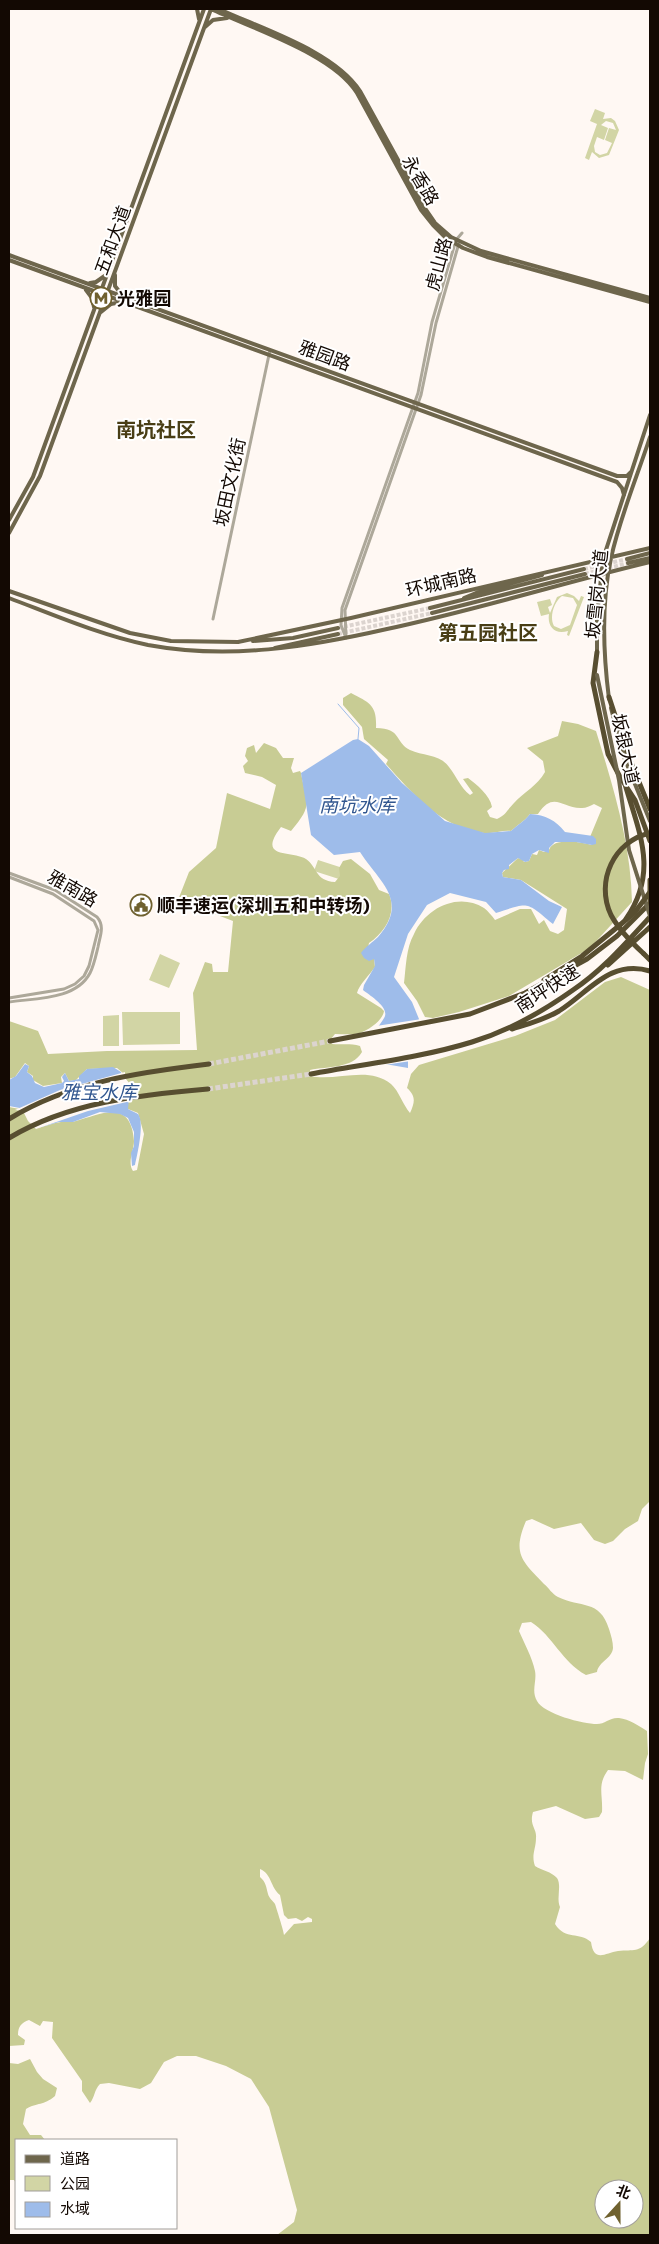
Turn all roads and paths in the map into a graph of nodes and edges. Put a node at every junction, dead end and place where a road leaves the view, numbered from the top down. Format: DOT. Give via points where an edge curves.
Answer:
graph roads {
  1 [pos="197,9"];
  2 [pos="204,9"];
  3 [pos="211,9"];
  4 [pos="219,9"];
  5 [pos="223,9"];
  6 [pos="228,13"];
  7 [pos="232,19"];
  8 [pos="198,23"];
  9 [pos="196,30"];
  10 [pos="202,31"];
  11 [pos="457,243"];
  12 [pos="9,255"];
  13 [pos="9,260"];
  14 [pos="109,269"];
  15 [pos="115,270"];
  16 [pos="85,282"];
  17 [pos="82,287"];
  18 [pos="102,289"];
  19 [pos="108,291"];
  20 [pos="100,294"];
  21 [pos="106,296"];
  22 [pos="126,298"];
  23 [pos="650,300"];
  24 [pos="122,302"];
  25 [pos="144,304"];
  26 [pos="142,310"];
  27 [pos="93,312"];
  28 [pos="98,316"];
  29 [pos="270,353"];
  30 [pos="416,406"];
  31 [pos="650,415"];
  32 [pos="650,437"];
  33 [pos="631,472"];
  34 [pos="624,495"];
  35 [pos="9,520"];
  36 [pos="9,533"];
  37 [pos="650,548"];
  38 [pos="650,553"];
  39 [pos="611,558"];
  40 [pos="603,560"];
  41 [pos="650,560"];
  42 [pos="555,570"];
  43 [pos="609,572"];
  44 [pos="601,574"];
  45 [pos="9,589"];
  46 [pos="533,593"];
  47 [pos="22,596"];
  48 [pos="9,598"];
  49 [pos="20,602"];
  50 [pos="453,603"];
  51 [pos="469,604"];
  52 [pos="430,608"];
  53 [pos="432,614"];
  54 [pos="213,619"];
  55 [pos="342,619"];
  56 [pos="338,628"];
  57 [pos="338,634"];
  58 [pos="346,638"];
  59 [pos="238,642"];
  60 [pos="251,651"];
  61 [pos="597,652"];
  62 [pos="597,675"];
  63 [pos="609,696"];
  64 [pos="615,729"];
  65 [pos="625,784"];
  66 [pos="645,796"];
  67 [pos="650,802"];
  68 [pos="650,809"];
  69 [pos="650,821"];
  70 [pos="650,832"];
  71 [pos="650,841"];
  72 [pos="9,873"];
  73 [pos="9,877"];
  74 [pos="650,880"];
  75 [pos="650,892"];
  76 [pos="650,902"];
  77 [pos="649,917"];
  78 [pos="620,926"];
  79 [pos="650,927"];
  80 [pos="650,960"];
  81 [pos="650,972"];
  82 [pos="593,975"];
  83 [pos="525,993"];
  84 [pos="9,998"];
  85 [pos="9,1002"];
  86 [pos="494,1034"];
  87 [pos="330,1041"];
  88 [pos="209,1064"];
  89 [pos="311,1074"];
  90 [pos="208,1089"];
  91 [pos="9,1119"];
  92 [pos="10,1138"];
  1 -- 8 [label="main road"];
  2 -- 8 [label="main road, 五和大道"];
  3 -- 7 [label="main road, 永香路"];
  3 -- 10 [label="main road, 五和大道"];
  4 -- 6 [label="main road, 永香路"];
  5 -- 6 [label="main road"];
  6 -- 11 [label="main road, 永香路" via="323,57 347,74 360,91 424,208"];
  7 -- 10 [label="main road" via="213,20"];
  7 -- 11 [label="main road, 永香路" via="318,58 344,76 357,93 421,210 438,230"];
  8 -- 9 [label="main road, 五和大道"];
  9 -- 10 [label="main road"];
  9 -- 14 [label="main road, 五和大道"];
  10 -- 15 [label="main road, 五和大道"];
  11 -- 23 [label="main road, 永香路"];
  11 -- 30 [label="street, 虎山路"];
  12 -- 16 [label="main road, 雅园路"];
  13 -- 17 [label="main road, 雅园路"];
  14 -- 16 [label="main road" via="96,282"];
  14 -- 18 [label="main road, 五和大道"];
  15 -- 19 [label="main road, 五和大道"];
  15 -- 22 [label="main road" via="115,286"];
  16 -- 18 [label="main road, 雅园路"];
  17 -- 20 [label="main road, 雅园路"];
  17 -- 27 [label="main road" via="92,298"];
  18 -- 19 [label="main road, 雅园路"];
  18 -- 20 [label="main road, 五和大道"];
  19 -- 21 [label="main road, 五和大道"];
  19 -- 22 [label="main road, 雅园路"];
  20 -- 21 [label="main road, 雅园路"];
  20 -- 27 [label="main road, 五和大道"];
  21 -- 24 [label="main road, 雅园路"];
  21 -- 28 [label="main road, 五和大道"];
  22 -- 25 [label="main road, 雅园路"];
  24 -- 26 [label="main road, 雅园路"];
  24 -- 28 [label="main road" via="109,305"];
  25 -- 26 [label="main road"];
  25 -- 29 [label="main road, 雅园路"];
  26 -- 29 [label="main road, 雅园路"];
  27 -- 35 [label="main road, 五和大道" via="33,477"];
  28 -- 36 [label="main road, 五和大道" via="40,476"];
  29 -- 30 [label="main road, 雅园路"];
  29 -- 54 [label="street, 坂田文化街"];
  30 -- 33 [label="main road, 雅园路" via="617,476 624,477"];
  30 -- 34 [label="main road, 雅园路" via="617,482"];
  30 -- 55 [label="street, 虎山路"];
  31 -- 33 [label="main road, 坂雪岗大道"];
  32 -- 39 [label="main road, 坂雪岗大道"];
  33 -- 34 [label="main road, 坂雪岗大道"];
  34 -- 40 [label="main road, 坂雪岗大道"];
  37 -- 39 [label="main road, 环城南路"];
  38 -- 41 [label="main road, 环城南路" via="627,561"];
  39 -- 40 [label="main road, 环城南路"];
  39 -- 43 [label="main road, 坂雪岗大道"];
  40 -- 42 [label="main road, 环城南路"];
  40 -- 44 [label="main road, 坂雪岗大道"];
  41 -- 43 [label="main road, 环城南路"];
  42 -- 50 [label="main road"];
  42 -- 55 [label="main road, 环城南路"];
  43 -- 44 [label="main road, 环城南路"];
  43 -- 63 [label="main road, 坂雪岗大道" via="603,651"];
  44 -- 46 [label="main road, 环城南路"];
  44 -- 61 [label="main road, 坂雪岗大道"];
  45 -- 47 [label="main road, 环城南路"];
  46 -- 51 [label="main road"];
  46 -- 58 [label="main road, 环城南路"];
  47 -- 49 [label="main road"];
  47 -- 59 [label="main road, 环城南路" via="130,634 172,641"];
  48 -- 49 [label="main road, 环城南路"];
  49 -- 60 [label="main road, 环城南路" via="104,633 149,645"];
  50 -- 51 [label="main road, 环城南路" via="584,572"];
  50 -- 52 [label="main road, 环城南路"];
  51 -- 53 [label="main road, 环城南路"];
  55 -- 58 [label="street, 虎山路"];
  55 -- 59 [label="main road, 环城南路"];
  56 -- 59 [label="main road, 环城南路" via="279,640"];
  57 -- 60 [label="main road, 环城南路"];
  58 -- 60 [label="main road, 环城南路" via="302,647"];
  61 -- 62 [label="main road, 坂雪岗大道"];
  61 -- 65 [label="highway" via="593,683 601,725 612,762"];
  62 -- 77 [label="main road, 坂银大道, bridge" via="619,780 629,850"];
  63 -- 64 [label="main road, 坂雪岗大道"];
  63 -- 66 [label="highway"];
  64 -- 69 [label="main road, 坂银大道"];
  65 -- 71 [label="highway" via="639,809"];
  65 -- 78 [label="highway" via="642,834 645,871 635,904"];
  66 -- 67 [label="highway"];
  66 -- 68 [label="highway"];
  70 -- 80 [label="highway, bridge" via="634,838 618,850 606,883 611,915 625,935"];
  72 -- 85 [label="street, 雅南路" via="55,890 97,917 102,930 92,968 78,987 67,992"];
  73 -- 84 [label="street, 雅南路" via="53,894 98,927 89,966 80,981 64,989"];
  74 -- 76 [label="highway"];
  75 -- 78 [label="highway, bridge"];
  76 -- 83 [label="highway, 南坪快速, bridge" via="617,936 587,959"];
  77 -- 82 [label="highway, 南坪快速"];
  78 -- 83 [label="highway" via="582,956"];
  79 -- 82 [label="highway" via="614,961"];
  81 -- 86 [label="highway" via="629,968 614,971 548,1017"];
  82 -- 86 [label="highway, 南坪快速" via="539,1013"];
  83 -- 87 [label="highway, 南坪快速" via="470,1014"];
  86 -- 89 [label="highway, 南坪快速" via="442,1050"];
  88 -- 91 [label="highway" via="150,1072 76,1089"];
  90 -- 92 [label="highway" via="110,1101 47,1120"];
}
